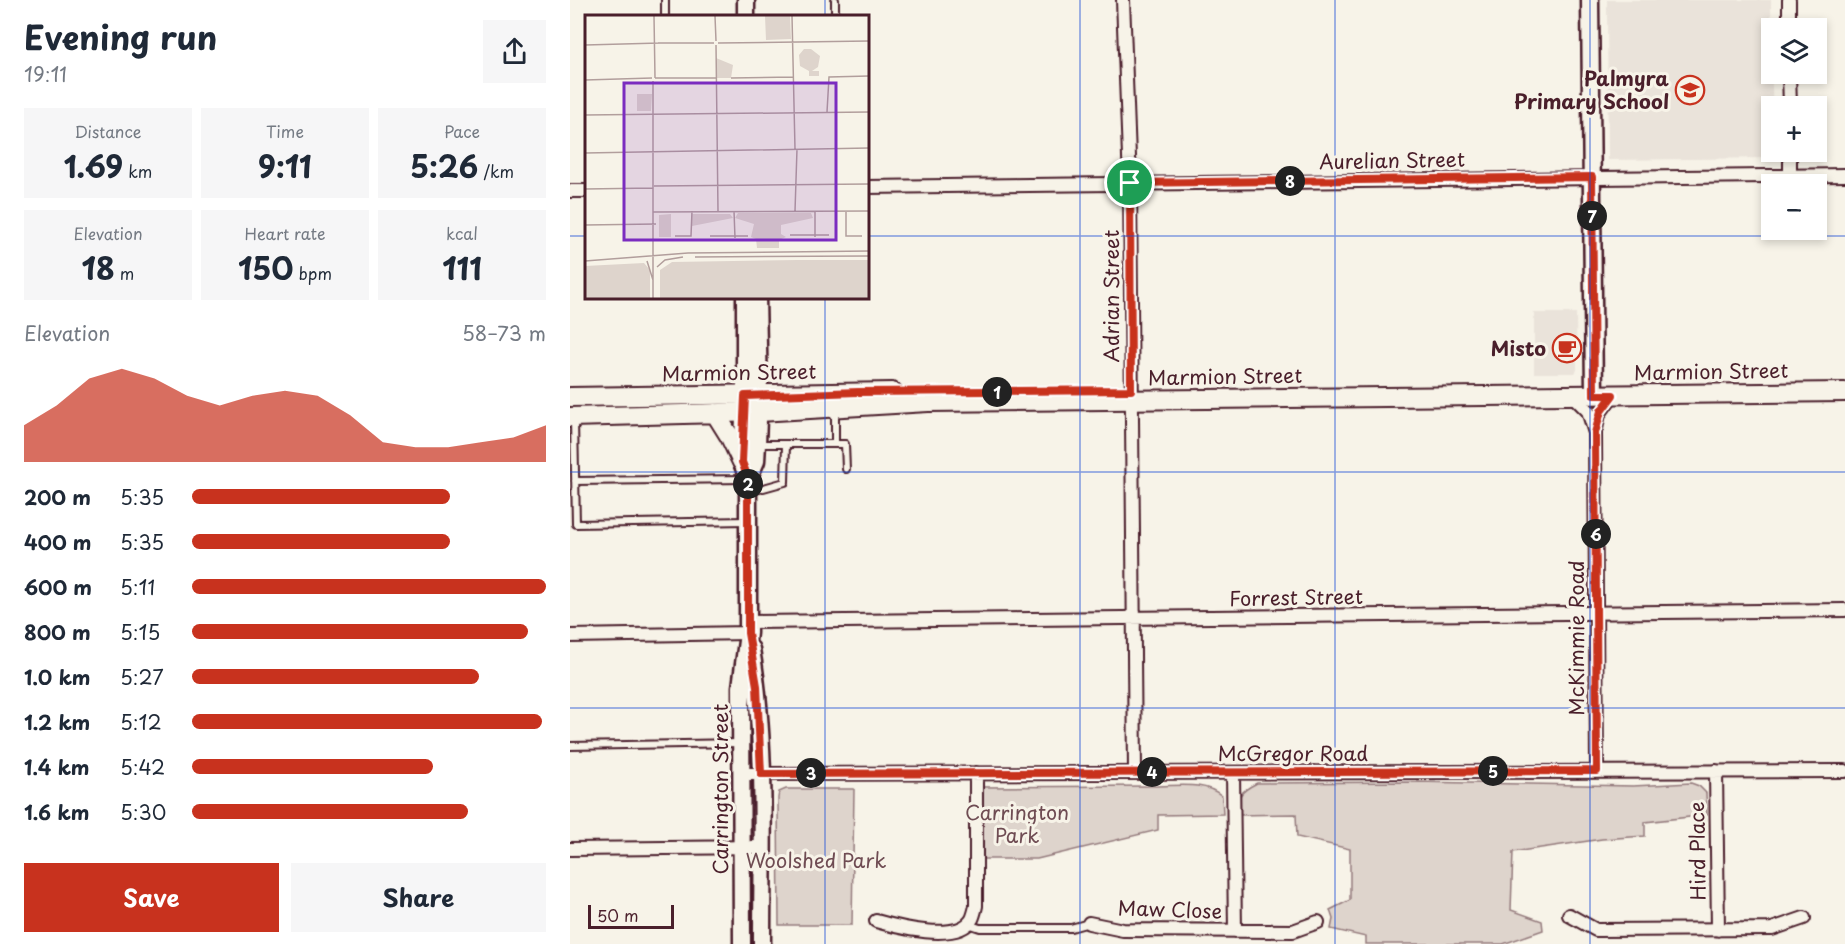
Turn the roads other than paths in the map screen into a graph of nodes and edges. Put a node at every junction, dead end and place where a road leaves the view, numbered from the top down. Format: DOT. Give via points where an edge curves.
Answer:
graph roads {
  1 [pos="753,0"];
  2 [pos="1123,0"];
  3 [pos="1590,0"];
  4 [pos="1789,0"];
  5 [pos="752,15"];
  6 [pos="1789,18"];
  7 [pos="1827,175"];
  8 [pos="1845,175"];
  9 [pos="1761,176"];
  10 [pos="1592,177"];
  11 [pos="1130,183"];
  12 [pos="868,187"];
  13 [pos="745,298"];
  14 [pos="758,298"];
  15 [pos="1845,381"];
  16 [pos="1594,390"];
  17 [pos="1845,392"];
  18 [pos="1131,395"];
  19 [pos="1572,395"];
  20 [pos="1613,395"];
  21 [pos="570,398"];
  22 [pos="752,404"];
  23 [pos="835,407"];
  24 [pos="715,414"];
  25 [pos="572,417"];
  26 [pos="1595,433"];
  27 [pos="757,444"];
  28 [pos="786,444"];
  29 [pos="835,444"];
  30 [pos="846,469"];
  31 [pos="746,478"];
  32 [pos="575,481"];
  33 [pos="748,521"];
  34 [pos="1845,610"];
  35 [pos="1597,613"];
  36 [pos="1134,619"];
  37 [pos="748,628"];
  38 [pos="570,636"];
  39 [pos="742,743"];
  40 [pos="570,746"];
  41 [pos="1597,771"];
  42 [pos="1716,771"];
  43 [pos="1845,771"];
  44 [pos="1135,772"];
  45 [pos="976,773"];
  46 [pos="1233,773"];
  47 [pos="741,774"];
  48 [pos="761,774"];
  49 [pos="741,846"];
  50 [pos="762,846"];
  51 [pos="570,849"];
  52 [pos="1569,915"];
  53 [pos="1804,918"];
  54 [pos="876,921"];
  55 [pos="1089,922"];
  56 [pos="1318,922"];
  57 [pos="968,924"];
  58 [pos="1718,930"];
  59 [pos="1235,931"];
  60 [pos="742,944"];
  61 [pos="762,944"];
  1 -- 5 [label="main road"];
  2 -- 11 [label="street, Adrian Street"];
  3 -- 10 [label="main road"];
  4 -- 6 [label="street"];
  7 -- 8 [label="street, Aurelian Street"];
  9 -- 10 [label="street, Aurelian Street"];
  10 -- 11 [label="street, Aurelian Street"];
  10 -- 16 [label="main road"];
  11 -- 12 [label="street, Aurelian Street"];
  11 -- 18 [label="street, Adrian Street"];
  13 -- 22 [label="main road, Carrington Street"];
  14 -- 22 [label="main road, Carrington Street"];
  15 -- 16 [label="main road, Marmion Street"];
  16 -- 18 [label="main road, Marmion Street"];
  16 -- 19 [label="main road, Marmion Street"];
  16 -- 20 [label="main road, Marmion Street"];
  17 -- 20 [label="main road, Marmion Street"];
  18 -- 19 [label="main road, Marmion Street"];
  18 -- 22 [label="main road, Marmion Street" via="858,392"];
  18 -- 23 [label="main road, Marmion Street"];
  18 -- 36 [label="street, Adrian Street"];
  19 -- 26 [label="street, McKimmie Road" via="1586,408"];
  20 -- 26 [label="street, McKimmie Road" via="1601,411"];
  21 -- 22 [label="main road, Marmion Street"];
  22 -- 23 [label="main road, Marmion Street"];
  22 -- 24 [label="main road, Marmion Street"];
  22 -- 27 [label="main road, Carrington Street"];
  22 -- 31 [label="main road, Carrington Street"];
  23 -- 29 [label="lane"];
  24 -- 25 [label="main road, Marmion Street"];
  24 -- 31 [label="main road" via="730,437"];
  25 -- 32 [label="lane"];
  26 -- 35 [label="street, McKimmie Road"];
  27 -- 28 [label="lane"];
  27 -- 31 [label="main road, Carrington Street" via="756,461"];
  28 -- 29 [label="lane"];
  28 -- 31 [label="lane" via="785,482"];
  29 -- 30 [label="lane" via="845,444"];
  31 -- 32 [label="lane"];
  31 -- 33 [label="main road, Carrington Street"];
  32 -- 33 [label="lane" via="576,524"];
  33 -- 37 [label="main road, Carrington Street"];
  34 -- 35 [label="street, Forrest Street"];
  35 -- 36 [label="street, Forrest Street"];
  35 -- 41 [label="street, McKimmie Road"];
  36 -- 37 [label="street, Forrest Street"];
  36 -- 44 [label="street, Adrian Street"];
  37 -- 38 [label="street, Forrest Street"];
  37 -- 39 [label="main road, Carrington Street" via="741,687"];
  37 -- 48 [label="main road, Carrington Street" via="757,686"];
  39 -- 40 [label="lane"];
  39 -- 47 [label="main road, Carrington Street"];
  41 -- 42 [label="street, McGregor Road"];
  41 -- 46 [label="street, McGregor Road"];
  42 -- 43 [label="street, McGregor Road"];
  42 -- 58 [label="street, Hird Place"];
  44 -- 45 [label="street, McGregor Road"];
  44 -- 46 [label="street, McGregor Road"];
  45 -- 48 [label="street, McGregor Road"];
  45 -- 57 [label="street" via="976,906"];
  46 -- 59 [label="street, Maw Close"];
  47 -- 48 [label="street, McGregor Road"];
  47 -- 49 [label="main road, Carrington Street"];
  48 -- 50 [label="main road, Carrington Street"];
  49 -- 50 [label="street"];
  49 -- 51 [label="street"];
  49 -- 60 [label="main road, Carrington Street"];
  50 -- 61 [label="main road, Carrington Street"];
  52 -- 58 [label="street, Hird Place" via="1596,930"];
  53 -- 58 [label="street, Hird Place" via="1772,929"];
  54 -- 57 [label="street" via="943,932"];
  55 -- 57 [label="lane, Maw Close" via="1071,928 980,928"];
  55 -- 59 [label="street, Maw Close" via="1123,930"];
  56 -- 59 [label="street, Maw Close" via="1293,931"];
}
